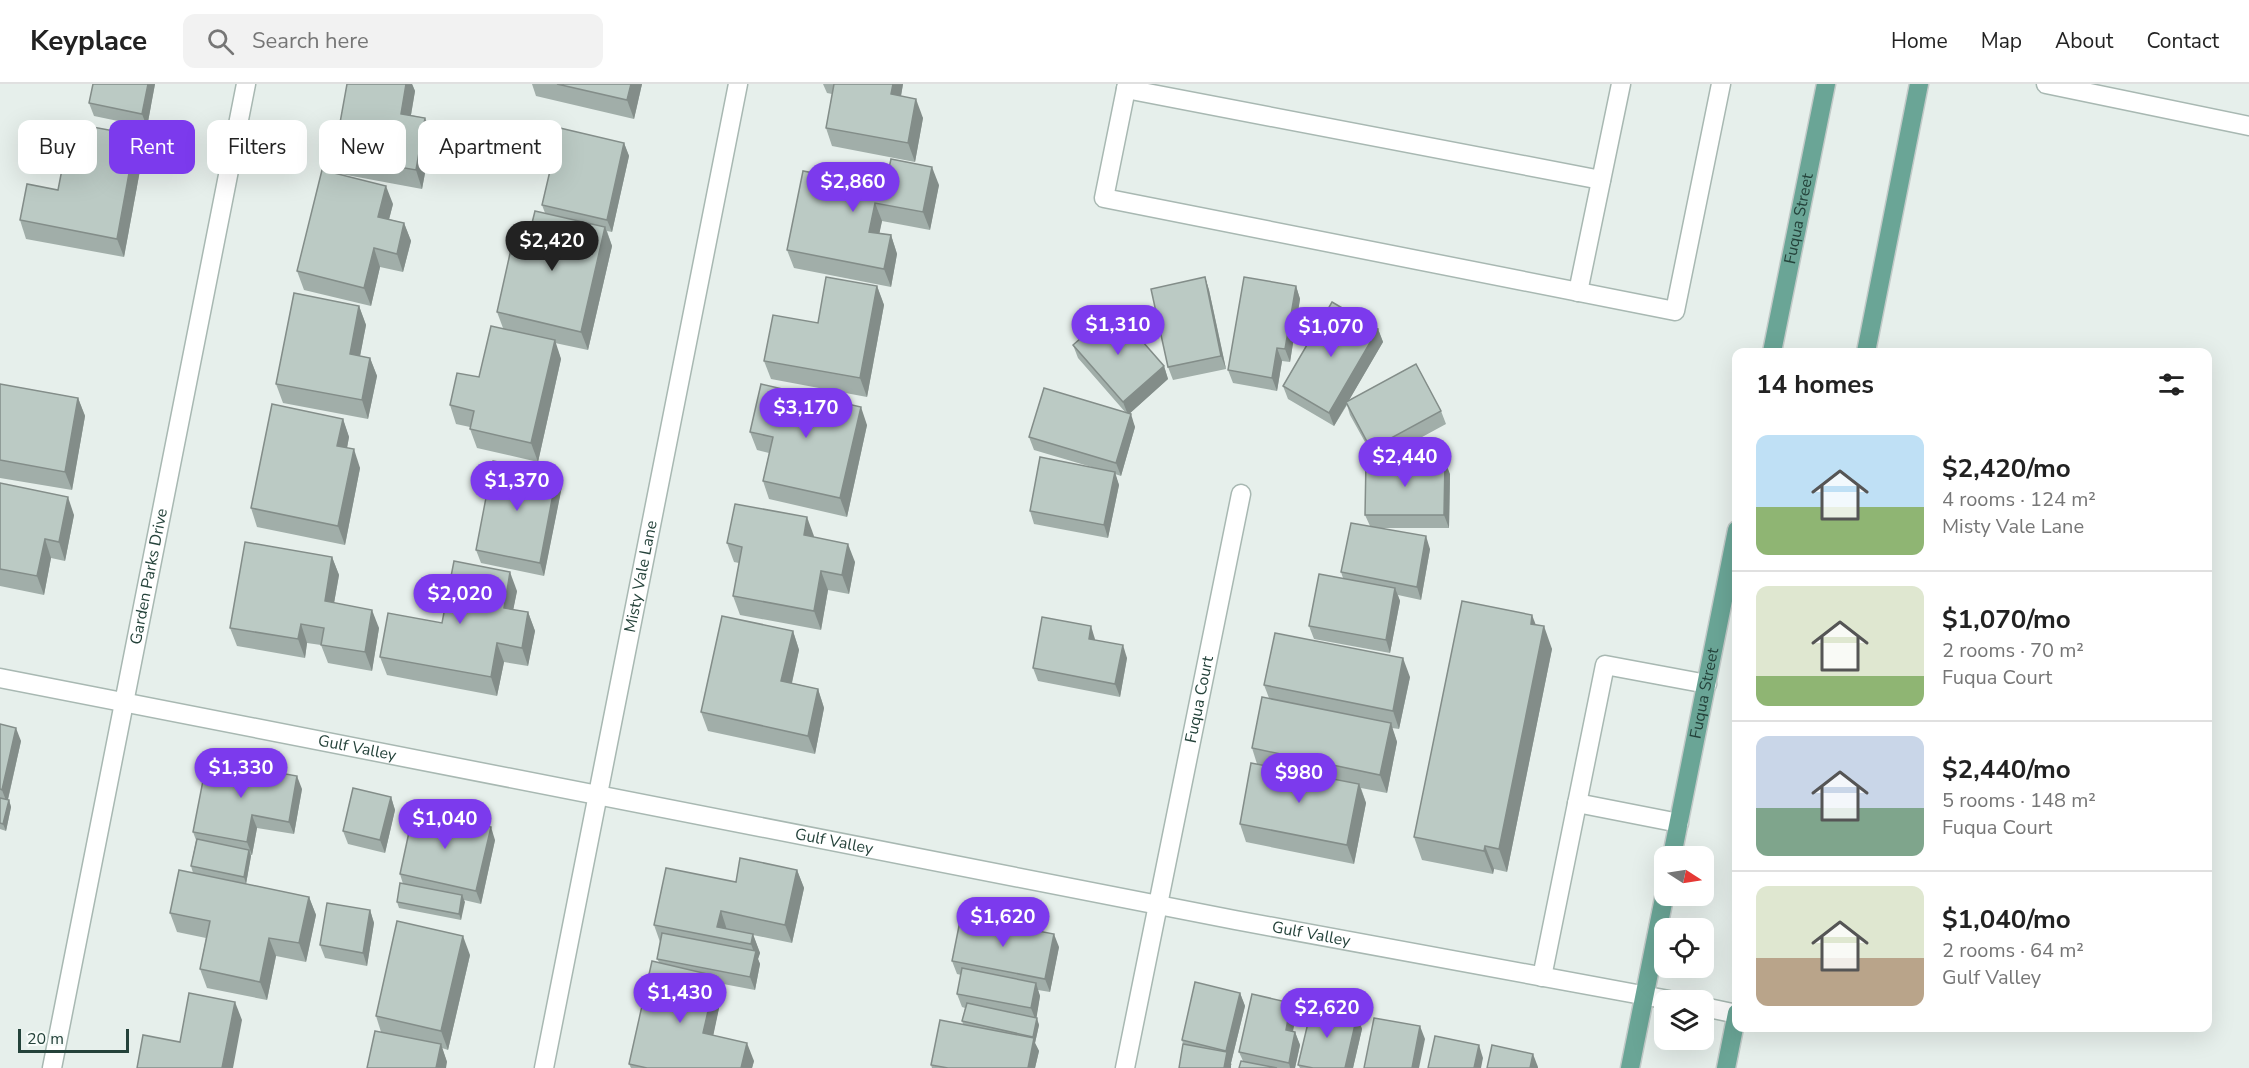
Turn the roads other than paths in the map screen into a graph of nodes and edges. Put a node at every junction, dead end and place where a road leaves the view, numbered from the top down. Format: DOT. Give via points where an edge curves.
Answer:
graph roads {
  1 [pos="246,84"];
  2 [pos="738,84"];
  3 [pos="1621,84"];
  4 [pos="1721,84"];
  5 [pos="1826,84"];
  6 [pos="1918,84"];
  7 [pos="2046,84"];
  8 [pos="1127,87"];
  9 [pos="2249,126"];
  10 [pos="1601,180"];
  11 [pos="1578,292"];
  12 [pos="1773,348"];
  13 [pos="1867,348"];
  14 [pos="1241,494"];
  15 [pos="1732,556"];
  16 [pos="0,678"];
  17 [pos="1707,684"];
  18 [pos="124,703"];
  19 [pos="599,793"];
  20 [pos="1577,803"];
  21 [pos="1679,823"];
  22 [pos="1674,846"];
  23 [pos="1158,904"];
  24 [pos="1662,906"];
  25 [pos="1542,976"];
  26 [pos="1645,996"];
  27 [pos="1654,998"];
  28 [pos="1714,1009"];
  29 [pos="1732,1013"];
  30 [pos="1733,1032"];
  31 [pos="52,1068"];
  32 [pos="544,1068"];
  33 [pos="1125,1068"];
  34 [pos="1630,1068"];
  35 [pos="1726,1068"];
  1 -- 18 [label="street, Garden Parks Drive"];
  2 -- 19 [label="street, Misty Vale Lane"];
  3 -- 10 [label="street"];
  4 -- 11 [label="street" via="1675,311"];
  5 -- 12 [label="main road, Fuqua Street"];
  6 -- 13 [label="main road"];
  7 -- 9 [label="street"];
  8 -- 10 [label="street"];
  8 -- 11 [label="street" via="1104,198"];
  10 -- 11 [label="street"];
  14 -- 23 [label="street, Fuqua Court"];
  15 -- 17 [label="main road, Fuqua Street"];
  16 -- 18 [label="street, Gulf Valley"];
  17 -- 20 [label="street" via="1605,665"];
  17 -- 21 [label="main road, Fuqua Street"];
  18 -- 19 [label="street, Gulf Valley"];
  18 -- 31 [label="street, Garden Parks Drive"];
  19 -- 23 [label="street, Gulf Valley"];
  19 -- 32 [label="street, Misty Vale Lane"];
  20 -- 21 [label="street"];
  20 -- 25 [label="street"];
  21 -- 22 [label="main road, Fuqua Street"];
  23 -- 25 [label="street, Gulf Valley"];
  23 -- 33 [label="street, Fuqua Court"];
  24 -- 26 [label="main road"];
  25 -- 26 [label="street, Gulf Valley"];
  26 -- 27 [label="street, Gulf Valley"];
  26 -- 34 [label="main road"];
  28 -- 29 [label="street"];
  30 -- 35 [label="main road"];
}
